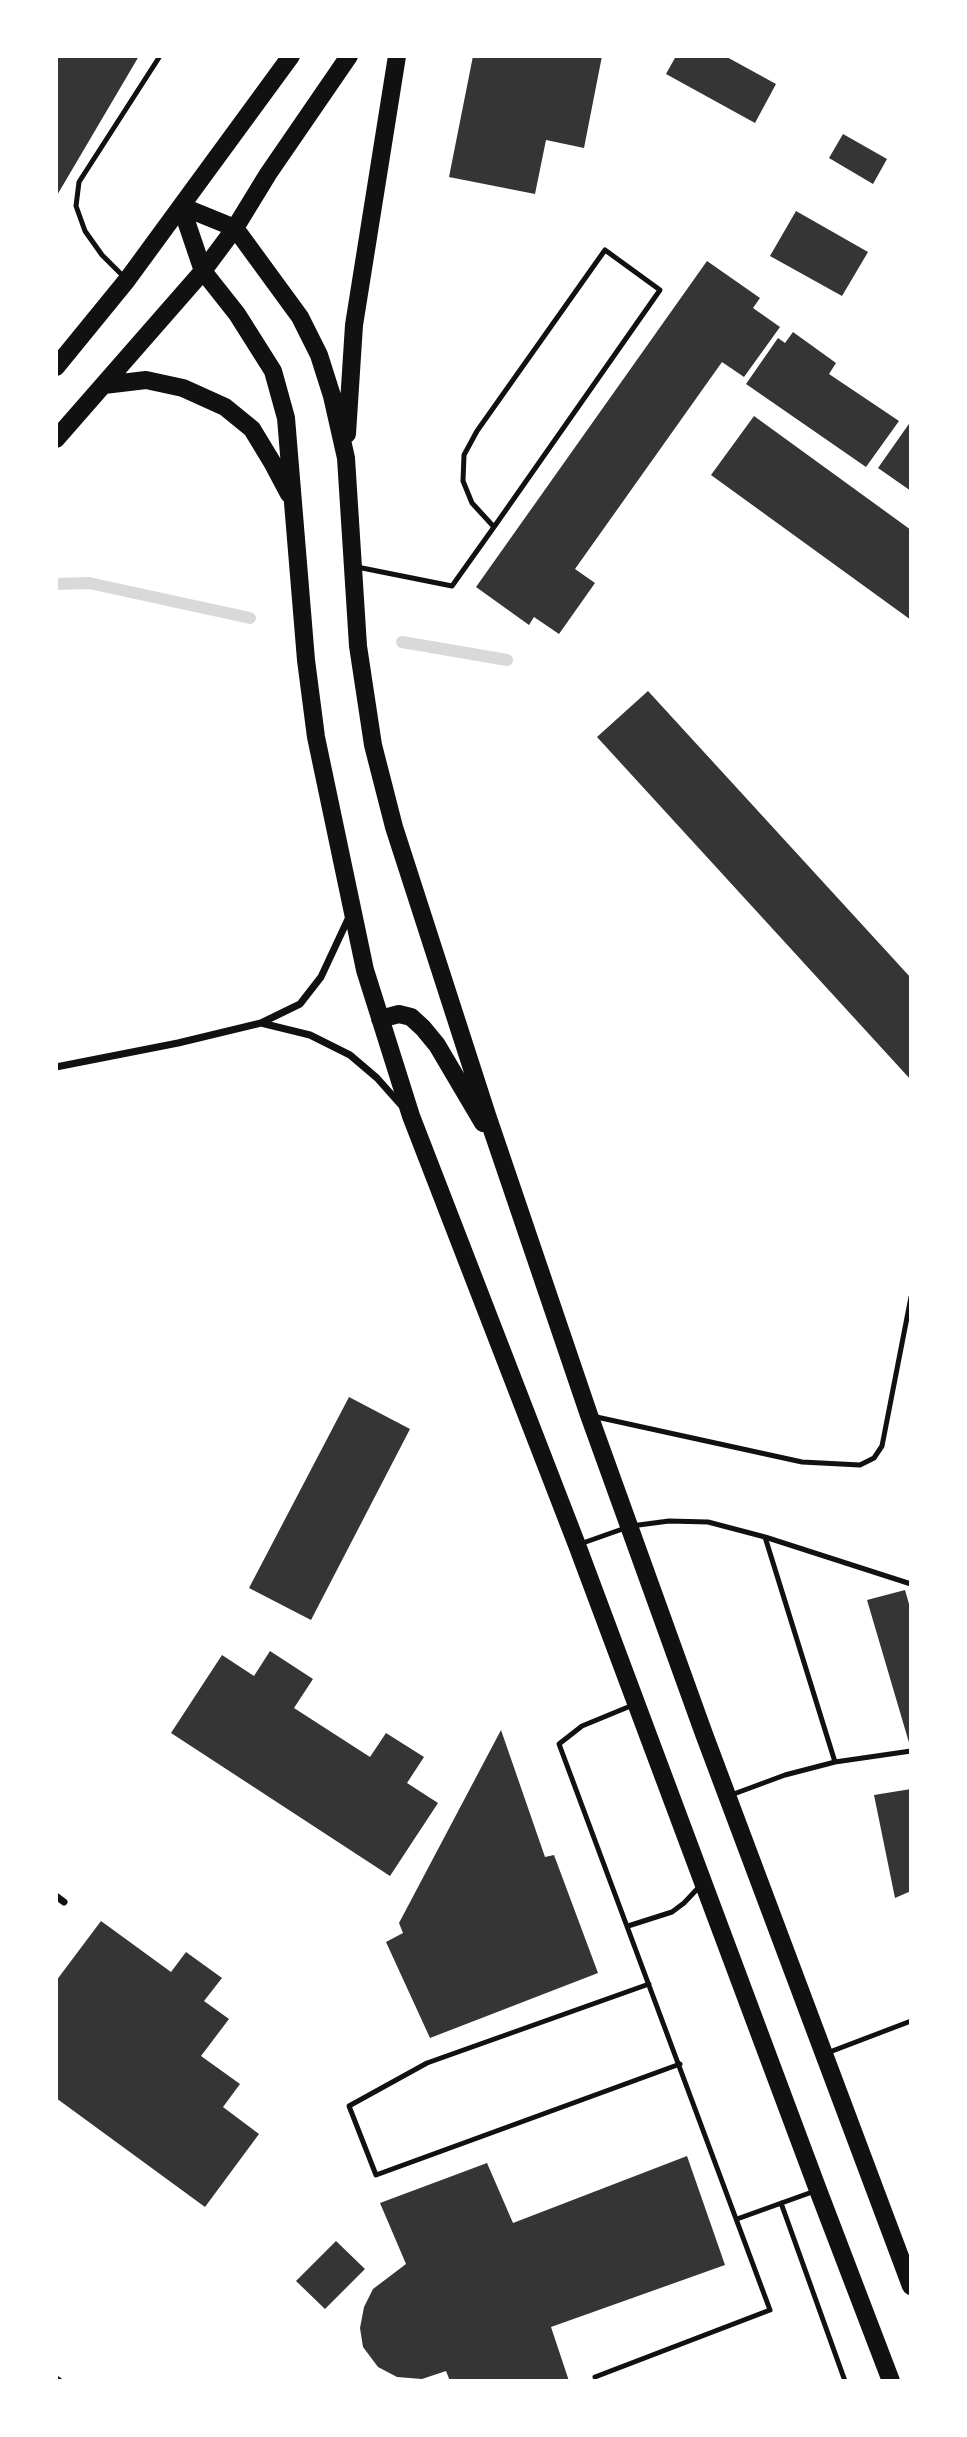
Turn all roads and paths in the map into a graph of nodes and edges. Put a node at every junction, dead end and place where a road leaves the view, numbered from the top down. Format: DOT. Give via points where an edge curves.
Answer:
graph roads {
  1 [pos="160,56"];
  2 [pos="291,56"];
  3 [pos="349,56"];
  4 [pos="397,56"];
  5 [pos="181,206"];
  6 [pos="235,228"];
  7 [pos="203,271"];
  8 [pos="127,280"];
  9 [pos="56,368"];
  10 [pos="104,385"];
  11 [pos="56,439"];
  12 [pos="346,458"];
  13 [pos="293,504"];
  14 [pos="494,527"];
  15 [pos="354,566"];
  16 [pos="352,909"];
  17 [pos="380,1019"];
  18 [pos="261,1023"];
  19 [pos="56,1067"];
  20 [pos="411,1116"];
  21 [pos="500,1154"];
  22 [pos="911,1297"];
  23 [pos="589,1415"];
  24 [pos="631,1526"];
  25 [pos="765,1537"];
  26 [pos="577,1545"];
  27 [pos="911,1584"];
  28 [pos="636,1704"];
  29 [pos="911,1751"];
  30 [pos="835,1762"];
  31 [pos="727,1797"];
  32 [pos="703,1883"];
  33 [pos="56,1896"];
  34 [pos="64,1902"];
  35 [pos="628,1926"];
  36 [pos="649,1984"];
  37 [pos="911,2021"];
  38 [pos="824,2054"];
  39 [pos="680,2064"];
  40 [pos="818,2190"];
  41 [pos="782,2203"];
  42 [pos="737,2219"];
  43 [pos="911,2286"];
  44 [pos="595,2377"];
  45 [pos="845,2381"];
  46 [pos="891,2381"];
  1 -- 8 [label="lane" via="79,183 76,206 85,231"];
  2 -- 5 [label="main road"];
  3 -- 6 [label="main road"];
  4 -- 12 [label="main road" via="354,325"];
  5 -- 6 [label="main road"];
  5 -- 7 [label="main road"];
  5 -- 8 [label="main road"];
  6 -- 7 [label="main road"];
  6 -- 12 [label="main road" via="300,317 319,355"];
  7 -- 10 [label="main road"];
  7 -- 13 [label="main road" via="273,371 286,418"];
  8 -- 9 [label="main road"];
  10 -- 11 [label="main road"];
  10 -- 13 [label="main road" via="146,380 183,388 225,407 251,429"];
  12 -- 15 [label="main road"];
  13 -- 16 [label="main road" via="316,737"];
  14 -- 14 [label="lane" via="472,503 463,481 464,455 605,250 660,290"];
  14 -- 15 [label="lane" via="452,586"];
  15 -- 21 [label="main road" via="358,646 373,745 394,827"];
  16 -- 17 [label="main road"];
  16 -- 18 [label="street" via="337,948 300,1004"];
  17 -- 20 [label="main road"];
  17 -- 21 [label="main road" via="399,1014 423,1028"];
  18 -- 19 [label="street"];
  18 -- 20 [label="street" via="310,1035 350,1055"];
  20 -- 26 [label="main road"];
  21 -- 23 [label="main road"];
  22 -- 23 [label="lane" via="882,1446 874,1458 860,1465 802,1462"];
  23 -- 24 [label="main road"];
  24 -- 25 [label="lane" via="708,1522"];
  24 -- 26 [label="lane"];
  24 -- 31 [label="main road"];
  25 -- 27 [label="lane"];
  25 -- 30 [label="lane"];
  26 -- 28 [label="main road"];
  28 -- 32 [label="main road"];
  28 -- 35 [label="lane" via="582,1726 559,1744"];
  29 -- 30 [label="lane"];
  30 -- 31 [label="lane"];
  31 -- 38 [label="main road"];
  32 -- 35 [label="lane" via="672,1912"];
  32 -- 40 [label="main road"];
  33 -- 34 [label="street"];
  35 -- 36 [label="lane"];
  36 -- 39 [label="lane"];
  36 -- 39 [label="lane" via="427,2063 349,2106 376,2175"];
  37 -- 38 [label="lane"];
  38 -- 43 [label="main road"];
  39 -- 42 [label="lane"];
  40 -- 41 [label="lane"];
  40 -- 46 [label="main road"];
  41 -- 42 [label="lane"];
  41 -- 45 [label="lane"];
  42 -- 44 [label="lane" via="770,2310"];
}
